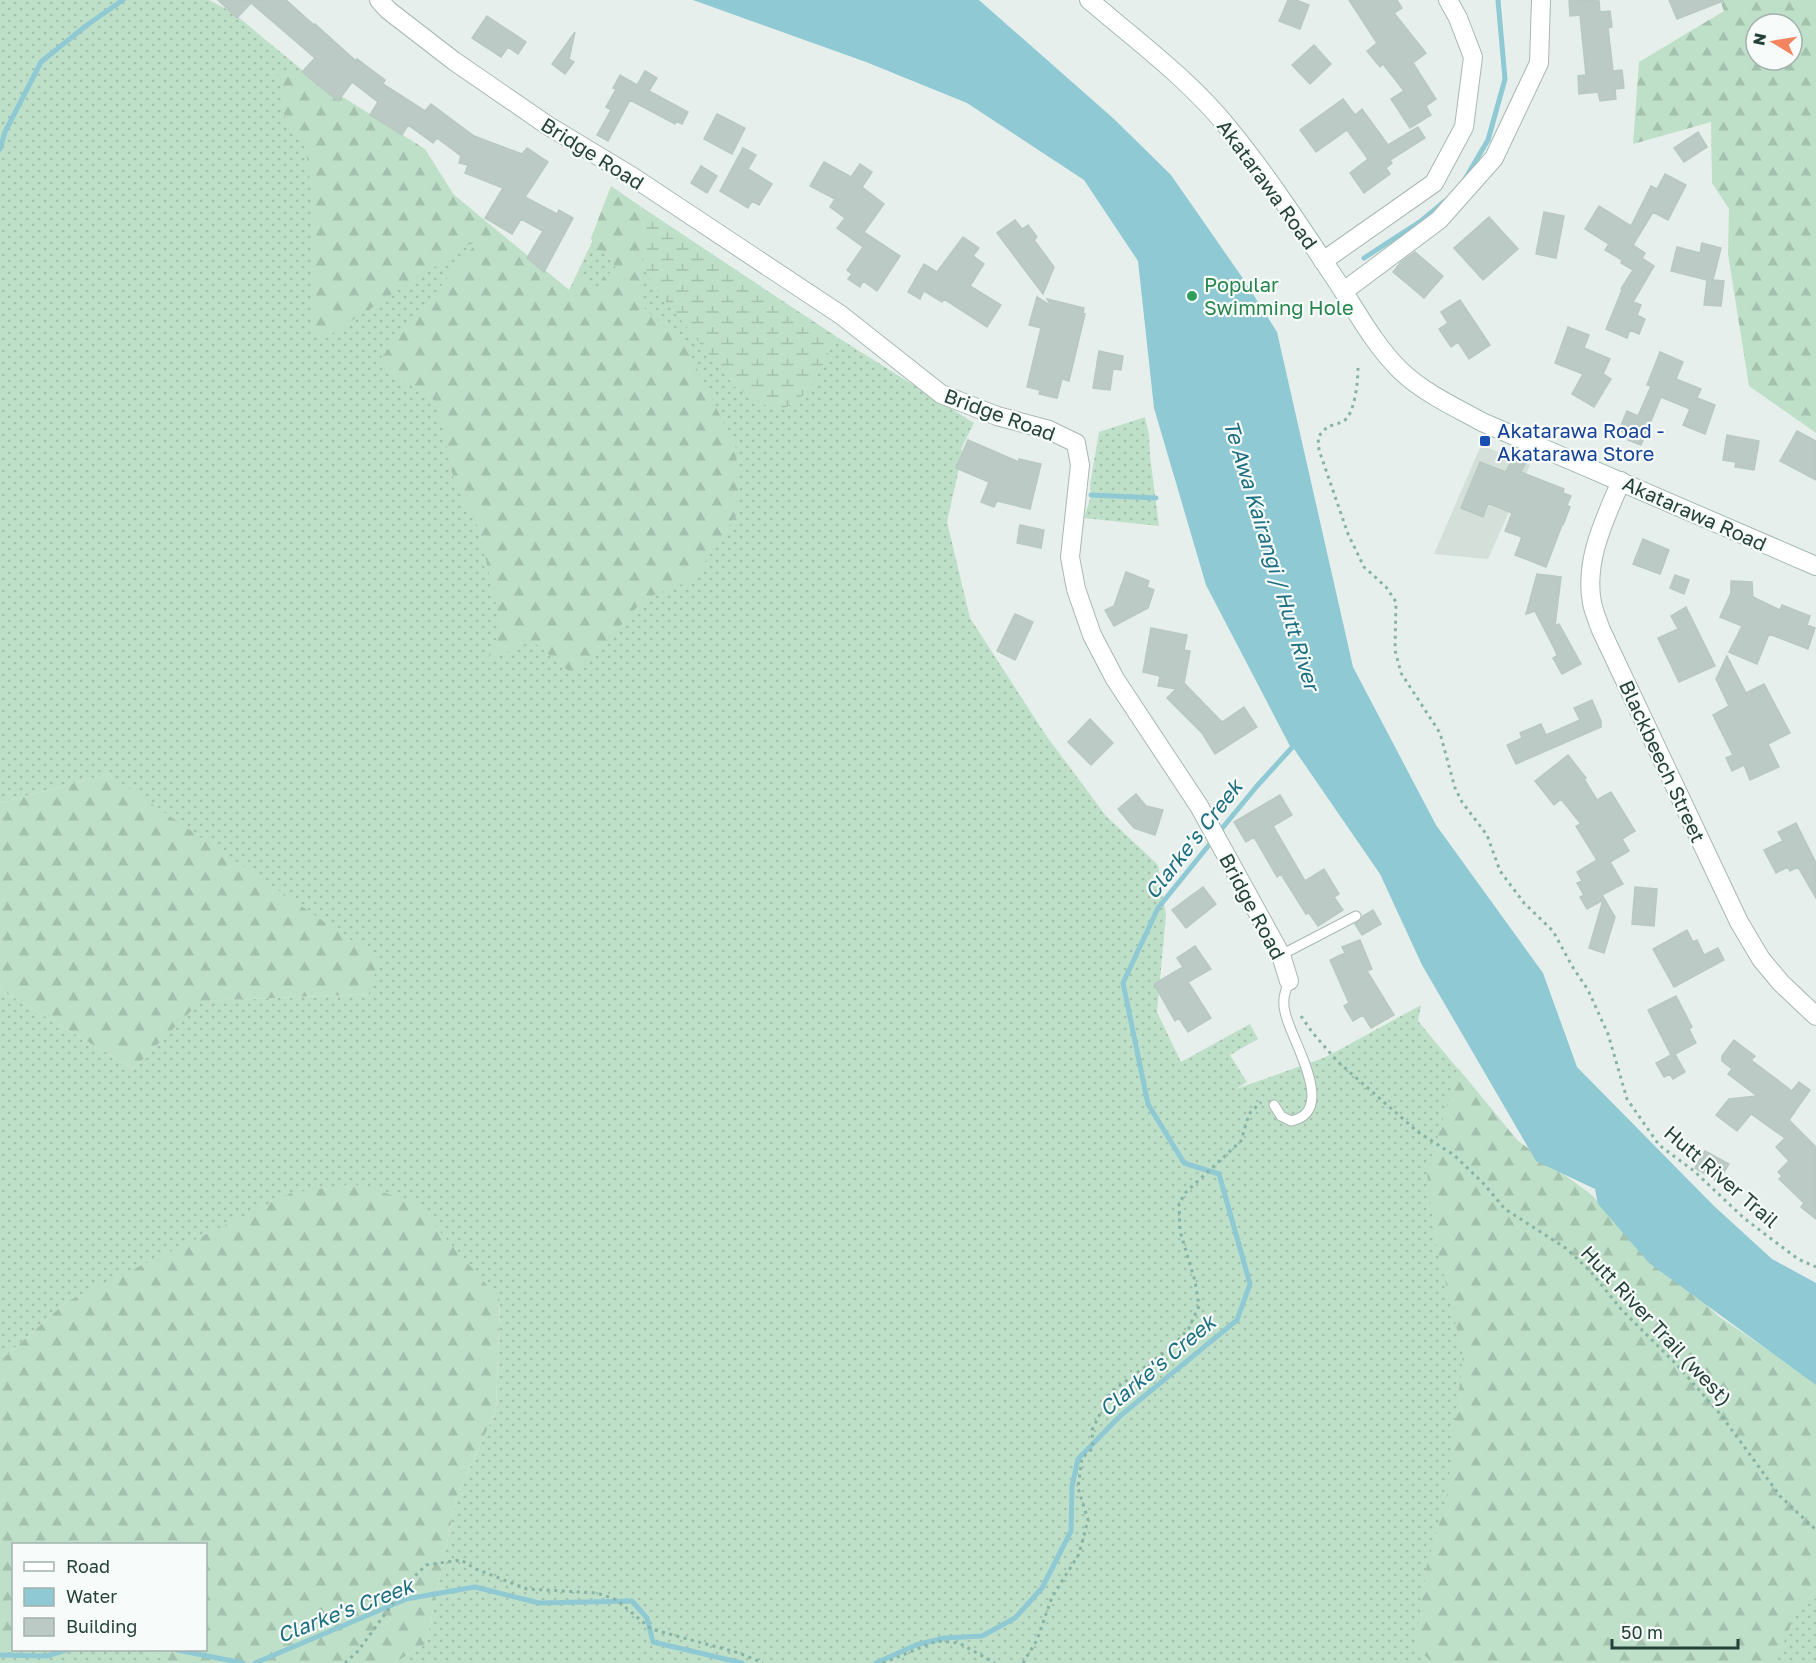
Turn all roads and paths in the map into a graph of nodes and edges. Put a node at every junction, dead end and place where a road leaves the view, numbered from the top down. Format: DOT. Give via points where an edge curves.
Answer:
graph roads {
  1 [pos="379,0"];
  2 [pos="1089,0"];
  3 [pos="1448,0"];
  4 [pos="1541,0"];
  5 [pos="1323,261"];
  6 [pos="1344,291"];
  7 [pos="1358,368"];
  8 [pos="1620,481"];
  9 [pos="1816,566"];
  10 [pos="1356,916"];
  11 [pos="1281,955"];
  12 [pos="1289,981"];
  13 [pos="1298,1011"];
  14 [pos="1816,1016"];
  15 [pos="1260,1102"];
  16 [pos="1274,1105"];
  17 [pos="1816,1268"];
  18 [pos="1816,1530"];
  19 [pos="345,1663"];
  20 [pos="764,1663"];
  21 [pos="883,1663"];
  22 [pos="995,1663"];
  23 [pos="1023,1663"];
  1 -- 11 [label="street, Bridge Road" via="454,61 547,125 633,177 841,315 941,394 997,416 1049,430 1076,443 1080,465 1070,557 1092,635 1115,679 1199,806"];
  2 -- 5 [label="street, Akatarawa Road" via="1211,108 1246,150"];
  3 -- 5 [label="street" via="1473,57 1464,126 1434,183"];
  4 -- 6 [label="street" via="1539,63 1494,158 1439,220"];
  5 -- 6 [label="street, Akatarawa Road"];
  6 -- 8 [label="street, Akatarawa Road" via="1380,345 1402,372 1423,388 1482,422"];
  7 -- 17 [label="path, Hutt River Trail" via="1349,417 1329,424 1318,437 1319,450 1348,534 1364,567 1396,602 1395,650 1401,673 1440,733 1462,802 1487,835 1500,871 1524,903 1553,931 1588,990 1608,1034 1628,1099 1659,1145 1694,1171 1745,1219"];
  8 -- 9 [label="street, Akatarawa Road"];
  8 -- 14 [label="street, Blackbeech Street" via="1592,565 1592,605 1601,630 1739,922 1774,975"];
  10 -- 11 [label="lane"];
  11 -- 12 [label="street, Bridge Road"];
  12 -- 16 [label="lane" via="1283,998 1284,1012 1312,1087 1312,1102 1305,1115 1291,1121 1281,1116"];
  13 -- 18 [label="path, Hutt River Trail (west)" via="1337,1061 1418,1132 1454,1155 1505,1209 1567,1249 1591,1272 1721,1415 1780,1496"];
  15 -- 23 [label="path" via="1249,1114 1241,1141 1185,1193 1179,1204 1179,1224 1199,1306 1189,1329 1173,1346 1111,1392 1092,1430 1092,1444 1082,1458 1078,1488 1088,1520 1079,1554 1052,1597"];
  19 -- 20 [label="path" via="407,1584 426,1566 461,1560 527,1589 597,1593 618,1601 649,1627"];
  21 -- 22 [label="path" via="937,1641 959,1643"];
}
